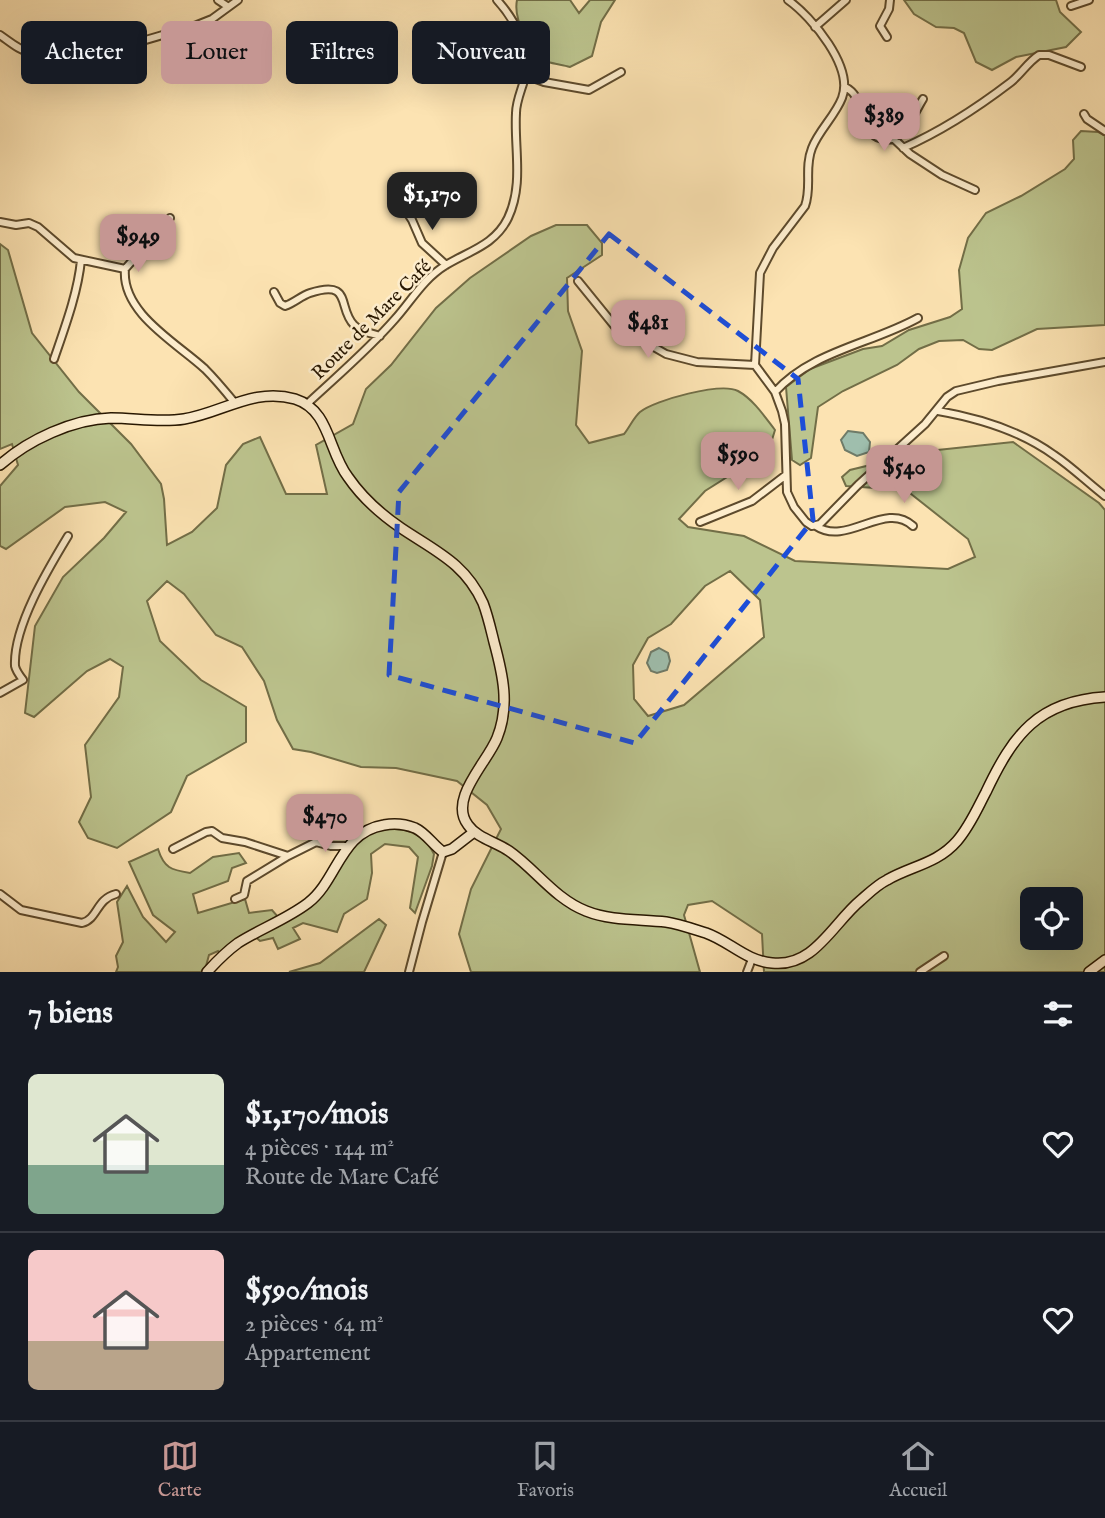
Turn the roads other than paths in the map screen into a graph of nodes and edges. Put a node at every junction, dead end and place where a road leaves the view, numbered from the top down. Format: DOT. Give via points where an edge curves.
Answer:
graph roads {
  1 [pos="218,0"];
  2 [pos="238,0"];
  3 [pos="497,0"];
  4 [pos="788,0"];
  5 [pos="846,0"];
  6 [pos="890,0"];
  7 [pos="1089,0"];
  8 [pos="227,6"];
  9 [pos="1071,6"];
  10 [pos="511,21"];
  11 [pos="815,27"];
  12 [pos="0,35"];
  13 [pos="887,37"];
  14 [pos="1081,67"];
  15 [pos="621,72"];
  16 [pos="550,83"];
  17 [pos="523,84"];
  18 [pos="845,88"];
  19 [pos="923,99"];
  20 [pos="1084,114"];
  21 [pos="1105,131"];
  22 [pos="894,139"];
  23 [pos="903,148"];
  24 [pos="975,190"];
  25 [pos="407,194"];
  26 [pos="170,218"];
  27 [pos="0,222"];
  28 [pos="81,260"];
  29 [pos="446,265"];
  30 [pos="125,269"];
  31 [pos="578,281"];
  32 [pos="274,292"];
  33 [pos="918,318"];
  34 [pos="380,336"];
  35 [pos="54,359"];
  36 [pos="1105,362"];
  37 [pos="755,365"];
  38 [pos="775,393"];
  39 [pos="234,402"];
  40 [pos="307,404"];
  41 [pos="938,411"];
  42 [pos="0,465"];
  43 [pos="786,475"];
  44 [pos="1105,496"];
  45 [pos="700,522"];
  46 [pos="816,526"];
  47 [pos="914,526"];
  48 [pos="68,536"];
  49 [pos="0,693"];
  50 [pos="1105,697"];
  51 [pos="474,832"];
  52 [pos="348,846"];
  53 [pos="173,849"];
  54 [pos="443,852"];
  55 [pos="288,856"];
  56 [pos="0,894"];
  57 [pos="116,894"];
  58 [pos="235,899"];
  59 [pos="944,956"];
  60 [pos="752,959"];
  61 [pos="1105,960"];
  62 [pos="207,972"];
  63 [pos="410,972"];
  64 [pos="747,972"];
  65 [pos="920,972"];
  66 [pos="1089,972"];
  1 -- 8 [label="street"];
  2 -- 8 [label="street"];
  3 -- 10 [label="street, Route de Mare Café"];
  4 -- 11 [label="street"];
  5 -- 11 [label="street"];
  6 -- 13 [label="street" via="880,26"];
  7 -- 9 [label="street"];
  8 -- 12 [label="street" via="197,25 98,52 52,57 32,54"];
  11 -- 18 [label="street" via="837,58"];
  14 -- 23 [label="street" via="1039,55 1019,75 941,131"];
  15 -- 16 [label="street" via="589,90"];
  17 -- 29 [label="street, Route de Mare Café" via="516,111 517,192 508,219 496,236"];
  18 -- 22 [label="street" via="856,95 872,133 879,139"];
  18 -- 37 [label="street" via="808,159 805,206 760,273"];
  19 -- 22 [label="street"];
  20 -- 21 [label="street"];
  22 -- 23 [label="street"];
  23 -- 24 [label="street"];
  25 -- 29 [label="street" via="399,200 422,243"];
  26 -- 30 [label="street"];
  27 -- 28 [label="street" via="38,227"];
  28 -- 30 [label="street"];
  28 -- 35 [label="street" via="78,286"];
  29 -- 34 [label="street, Route de Mare Café" via="423,283"];
  30 -- 39 [label="street" via="124,282 140,310"];
  31 -- 37 [label="street" via="617,329 633,339 697,362"];
  32 -- 34 [label="street" via="285,306 309,293 336,291 343,296 356,328"];
  33 -- 38 [label="street" via="804,368"];
  34 -- 40 [label="street, Route de Mare Café"];
  36 -- 41 [label="street" via="956,391"];
  37 -- 38 [label="street"];
  38 -- 43 [label="street" via="785,424"];
  39 -- 40 [label="main road" via="276,396"];
  39 -- 42 [label="main road" via="183,420 110,418 75,425 12,454"];
  40 -- 51 [label="main road" via="320,416 348,478 384,515 455,563 473,583 485,607 505,699 492,750 461,802 463,818"];
  41 -- 44 [label="street" via="1024,436"];
  41 -- 46 [label="street"];
  43 -- 45 [label="street" via="752,500"];
  43 -- 46 [label="street" via="794,507 806,522"];
  46 -- 47 [label="street" via="832,532 891,517"];
  48 -- 49 [label="street" via="18,641 15,669 23,680"];
  50 -- 60 [label="main road" via="1048,710 1027,727 1007,751 972,820 943,855 876,887 803,957 779,964"];
  51 -- 54 [label="main road"];
  51 -- 60 [label="main road" via="510,852 557,893 588,912 697,930"];
  52 -- 54 [label="main road" via="370,829 401,824 418,829"];
  52 -- 55 [label="street" via="316,842"];
  52 -- 62 [label="main road" via="309,903 236,945"];
  53 -- 55 [label="street" via="212,831 222,838"];
  54 -- 63 [label="street"];
  55 -- 58 [label="street" via="247,881 244,895"];
  56 -- 57 [label="street" via="21,910 82,923 90,920 103,900"];
  59 -- 65 [label="street"];
  60 -- 64 [label="street"];
  61 -- 66 [label="main road"];
}
